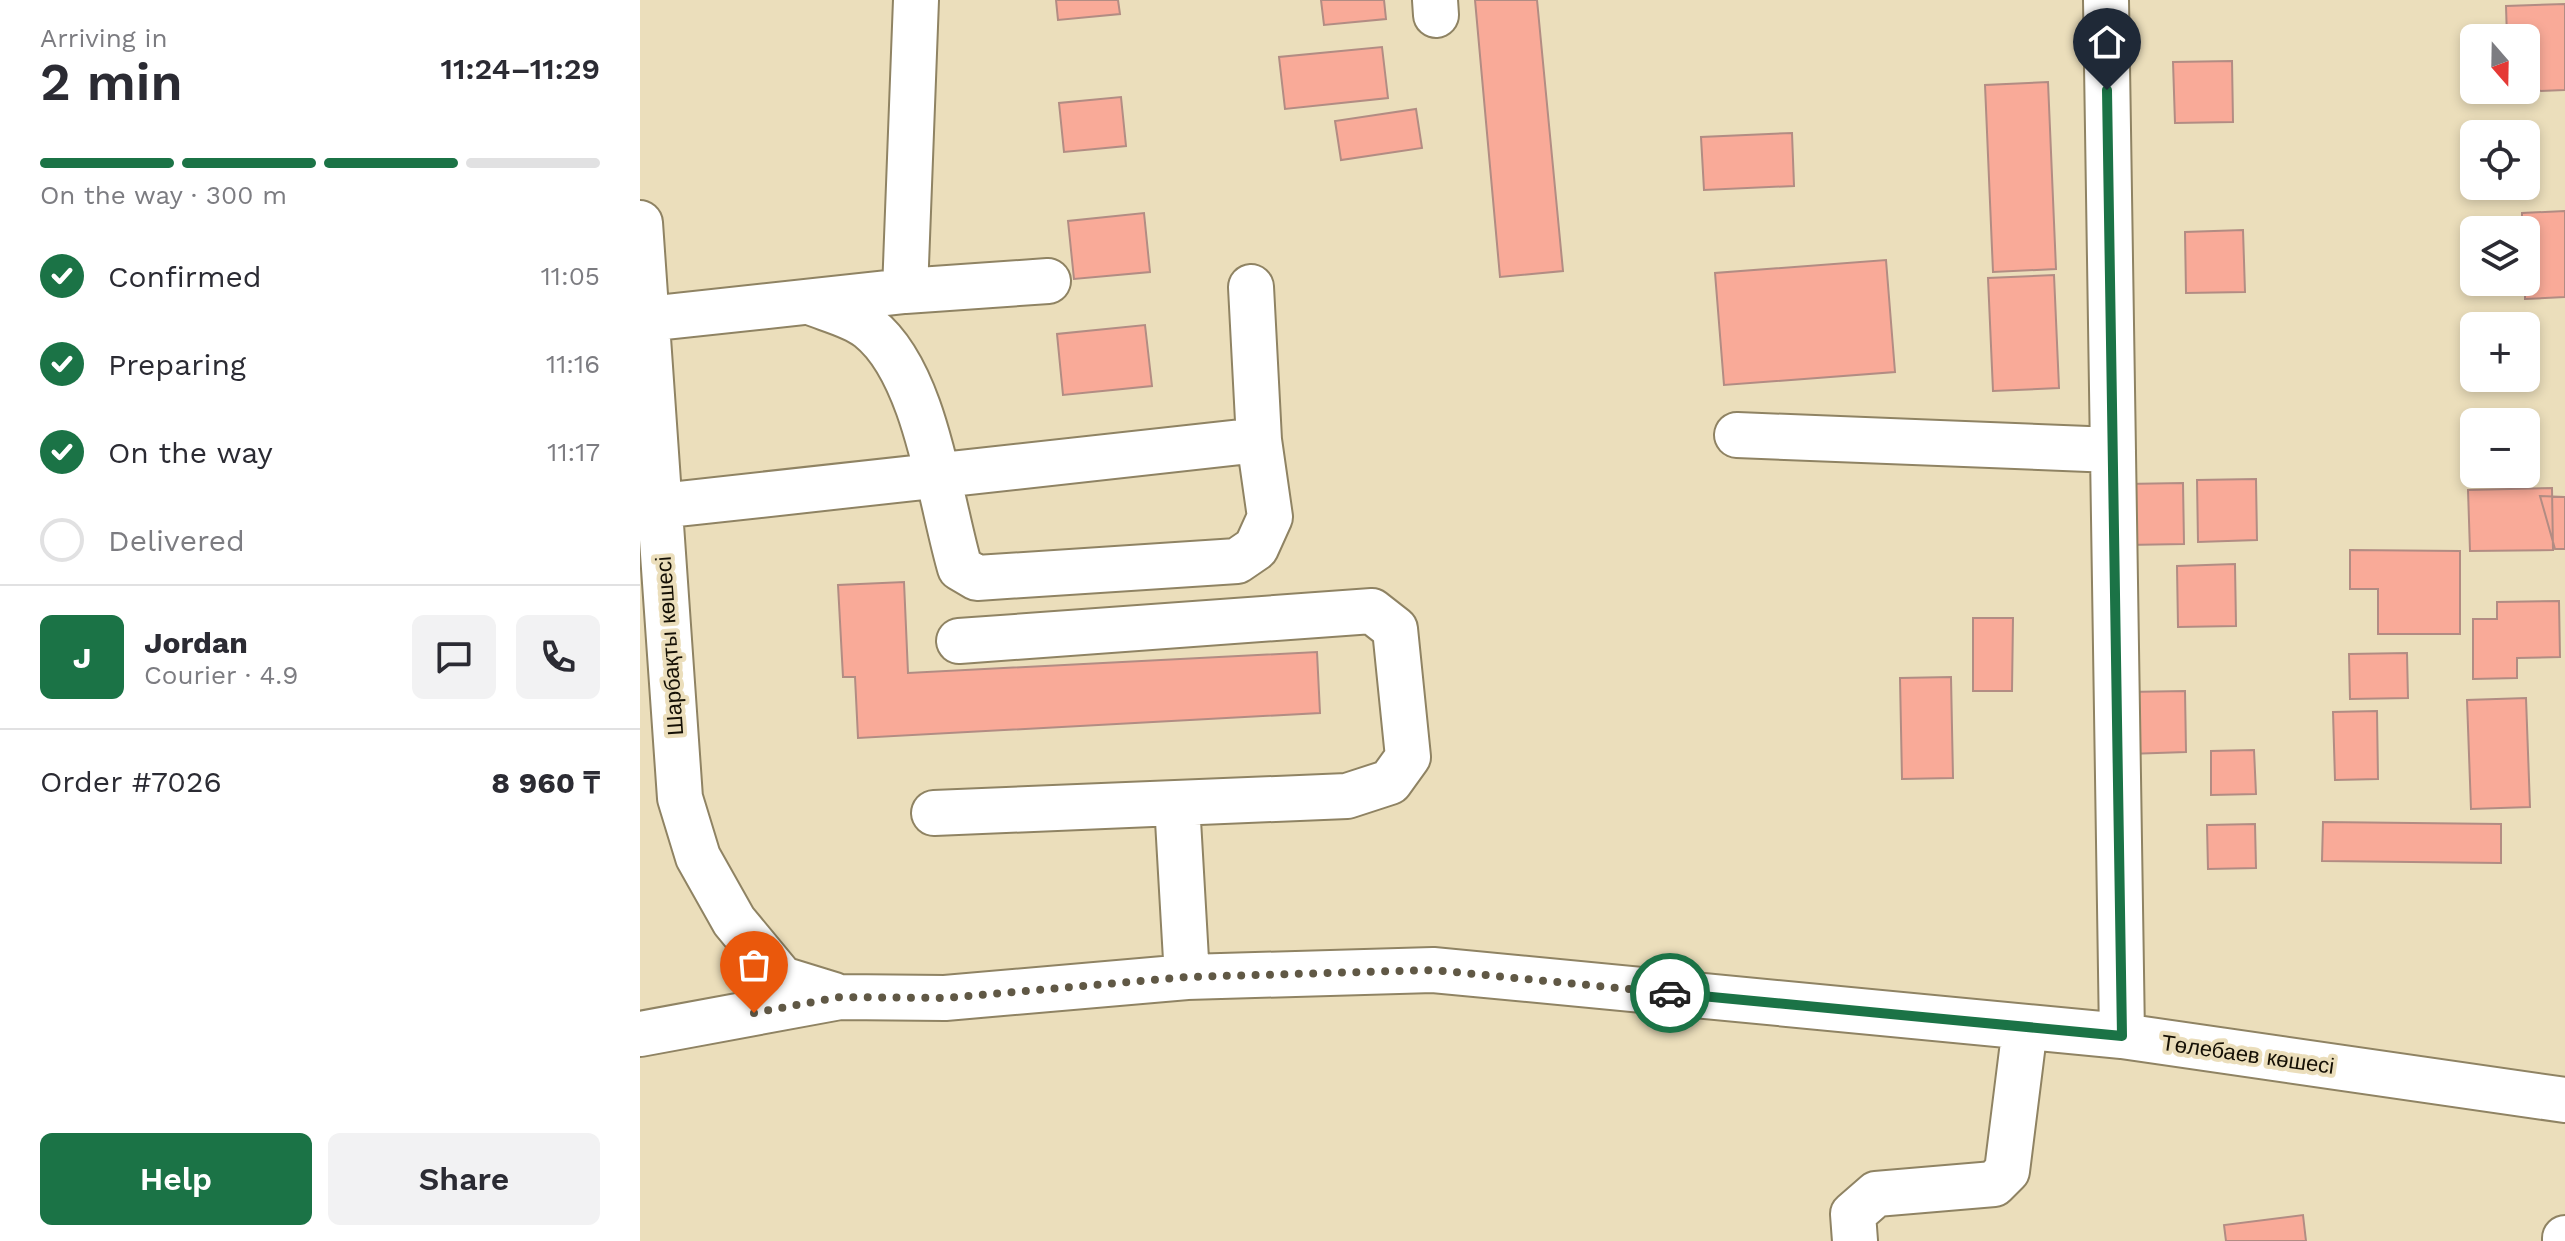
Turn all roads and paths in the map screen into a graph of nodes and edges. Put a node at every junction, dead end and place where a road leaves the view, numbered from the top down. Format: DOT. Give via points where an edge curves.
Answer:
graph roads {
  1 [pos="916,0"];
  2 [pos="2106,0"];
  3 [pos="640,223"];
  4 [pos="1048,281"];
  5 [pos="1251,287"];
  6 [pos="905,291"];
  7 [pos="812,303"];
  8 [pos="647,319"];
  9 [pos="1737,435"];
  10 [pos="1259,440"];
  11 [pos="2113,450"];
  12 [pos="937,475"];
  13 [pos="660,506"];
  14 [pos="959,641"];
  15 [pos="1177,803"];
  16 [pos="934,813"];
  17 [pos="1187,977"];
  18 [pos="840,997"];
  19 [pos="2025,1027"];
  20 [pos="640,1034"];
  21 [pos="2122,1036"];
  22 [pos="2565,1100"];
  23 [pos="1855,1241"];
  1 -- 6 [label="street"];
  2 -- 11 [label="street"];
  3 -- 8 [label="street, Шарбақты көшесі"];
  4 -- 6 [label="street"];
  5 -- 10 [label="street"];
  6 -- 7 [label="street"];
  7 -- 8 [label="street"];
  7 -- 12 [label="street" via="868,327 897,360"];
  8 -- 13 [label="street, Шарбақты көшесі"];
  9 -- 11 [label="street"];
  10 -- 12 [label="street"];
  10 -- 12 [label="street" via="1270,517 1256,548 1237,561 977,578 960,568"];
  11 -- 21 [label="street"];
  12 -- 13 [label="street"];
  13 -- 18 [label="street, Шарбақты көшесі" via="680,798 698,857 734,921 782,979"];
  14 -- 15 [label="street" via="1372,611 1395,629 1408,757 1390,782 1347,796"];
  15 -- 16 [label="street"];
  15 -- 17 [label="street"];
  17 -- 18 [label="street, Төлебаев көшесі" via="945,998"];
  17 -- 19 [label="street, Төлебаев көшесі" via="1433,970"];
  18 -- 20 [label="street, Төлебаев көшесі"];
  19 -- 21 [label="street, Төлебаев көшесі"];
  19 -- 23 [label="street" via="2007,1171 1994,1184 1876,1194 1853,1214"];
  21 -- 22 [label="street, Төлебаев көшесі"];
}
